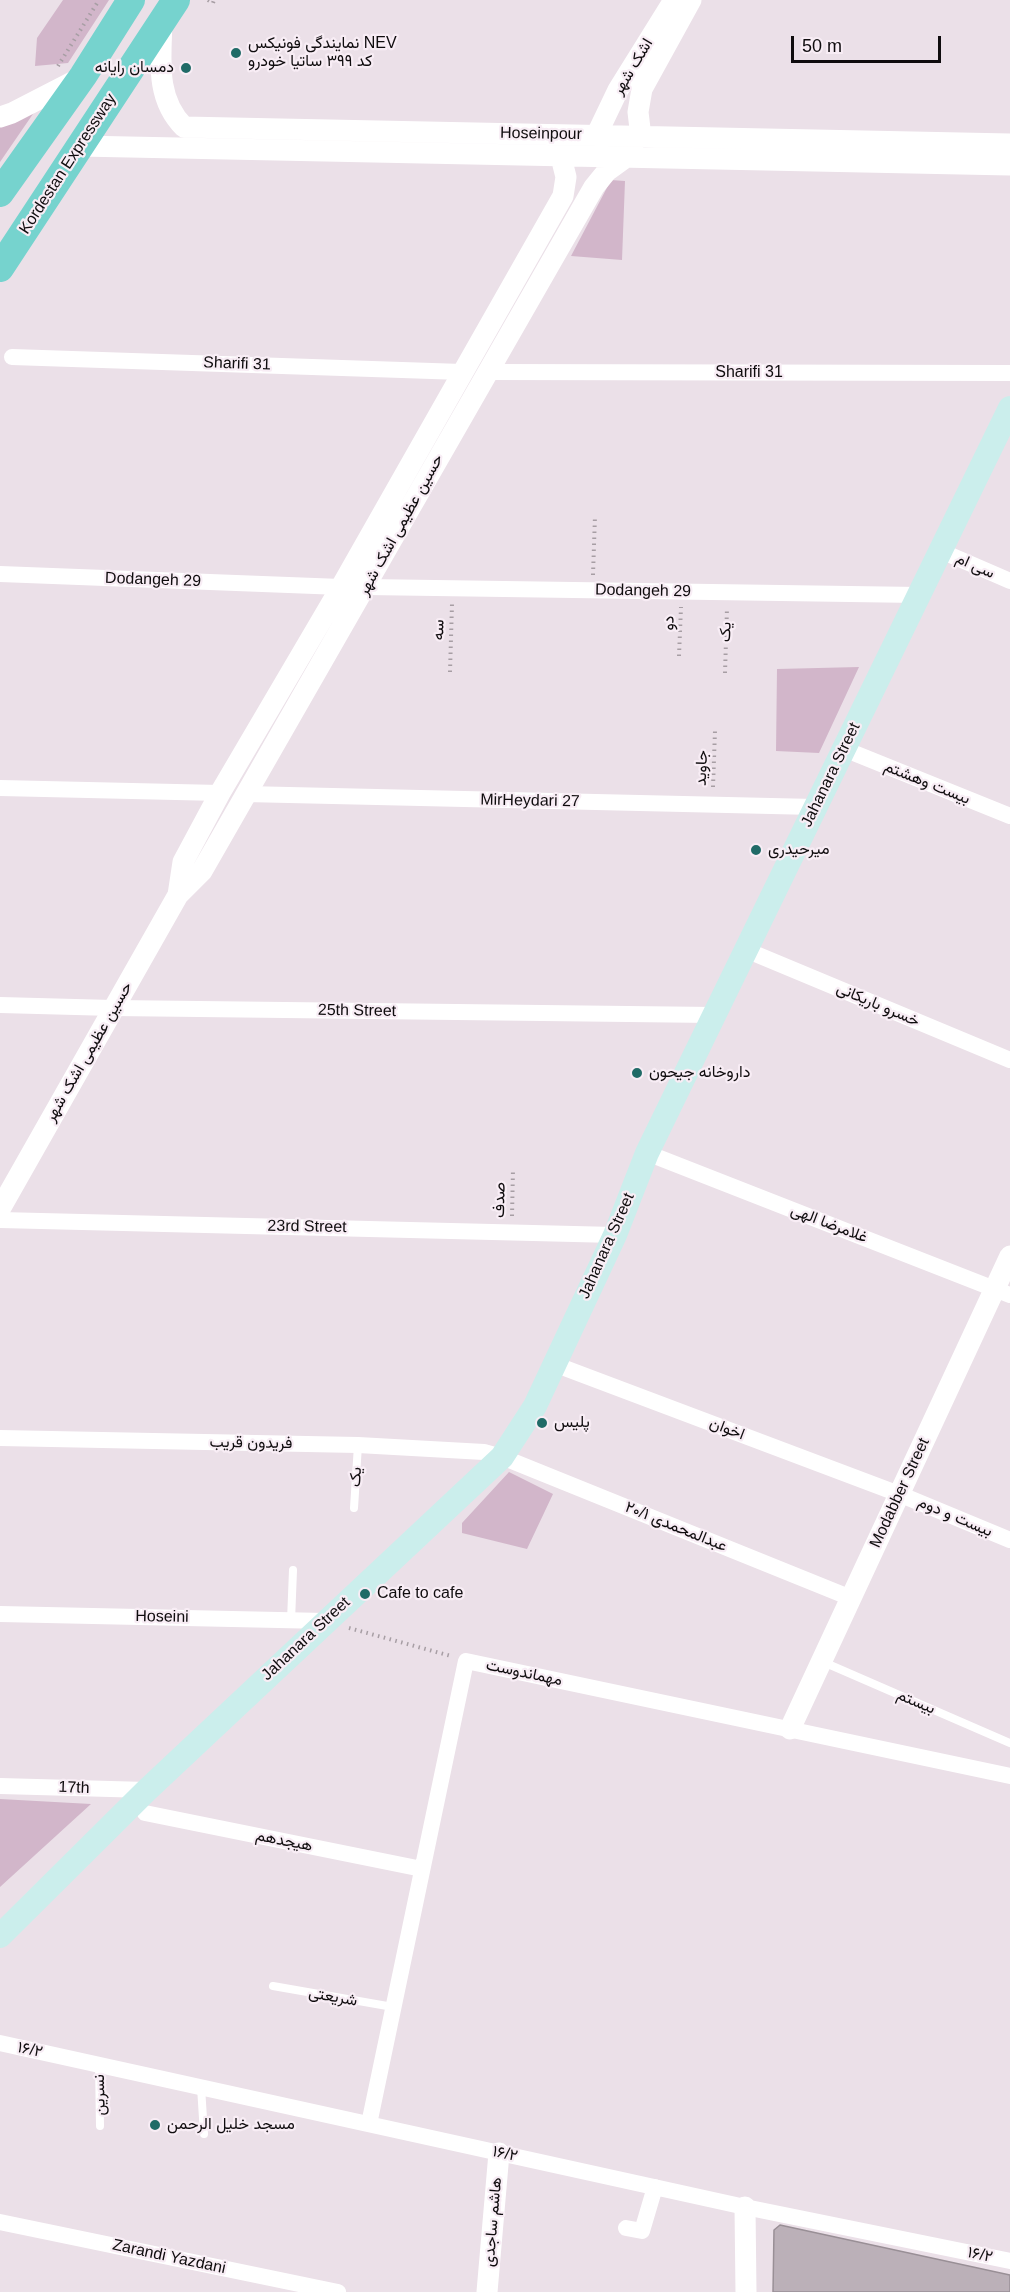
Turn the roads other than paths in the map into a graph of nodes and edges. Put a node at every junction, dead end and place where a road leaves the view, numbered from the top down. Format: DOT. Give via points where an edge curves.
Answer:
graph roads {
  1 [pos="131,0"];
  2 [pos="674,0"];
  3 [pos="692,0"];
  4 [pos="169,11"];
  5 [pos="83,76"];
  6 [pos="0,117"];
  7 [pos="596,136"];
  8 [pos="641,137"];
  9 [pos="1010,144"];
  10 [pos="80,146"];
  11 [pos="561,157"];
  12 [pos="625,158"];
  13 [pos="1010,165"];
  14 [pos="0,192"];
  15 [pos="0,268"];
  16 [pos="12,357"];
  17 [pos="462,372"];
  18 [pos="487,372"];
  19 [pos="1010,373"];
  20 [pos="1010,408"];
  21 [pos="941,551"];
  22 [pos="0,574"];
  23 [pos="1010,581"];
  24 [pos="341,586"];
  25 [pos="366,587"];
  26 [pos="919,594"];
  27 [pos="844,749"];
  28 [pos="0,788"];
  29 [pos="220,793"];
  30 [pos="245,794"];
  31 [pos="815,807"];
  32 [pos="1010,816"];
  33 [pos="178,895"];
  34 [pos="746,950"];
  35 [pos="0,1005"];
  36 [pos="113,1008"];
  37 [pos="714,1016"];
  38 [pos="1010,1060"];
  39 [pos="647,1153"];
  40 [pos="0,1209"];
  41 [pos="0,1220"];
  42 [pos="615,1235"];
  43 [pos="1010,1256"];
  44 [pos="1002,1292"];
  45 [pos="554,1364"];
  46 [pos="0,1438"];
  47 [pos="358,1445"];
  48 [pos="502,1457"];
  49 [pos="899,1494"];
  50 [pos="354,1508"];
  51 [pos="1010,1540"];
  52 [pos="293,1570"];
  53 [pos="851,1598"];
  54 [pos="0,1614"];
  55 [pos="291,1621"];
  56 [pos="325,1622"];
  57 [pos="821,1661"];
  58 [pos="790,1729"];
  59 [pos="1010,1743"];
  60 [pos="1010,1776"];
  61 [pos="0,1786"];
  62 [pos="146,1801"];
  63 [pos="423,1869"];
  64 [pos="0,1936"];
  65 [pos="273,1986"];
  66 [pos="393,2007"];
  67 [pos="0,2043"];
  68 [pos="99,2064"];
  69 [pos="201,2086"];
  70 [pos="369,2124"];
  71 [pos="100,2126"];
  72 [pos="204,2134"];
  73 [pos="499,2152"];
  74 [pos="655,2187"];
  75 [pos="745,2207"];
  76 [pos="0,2222"];
  77 [pos="626,2228"];
  78 [pos="1010,2261"];
  79 [pos="338,2292"];
  80 [pos="487,2292"];
  81 [pos="746,2292"];
  1 -- 5 [label="highway"];
  2 -- 7 [label="street, اشک شهر" via="618,90"];
  3 -- 8 [label="street, اشک شهر" via="642,89 638,112"];
  4 -- 7 [label="street, Hoseinpour" via="161,83 174,116 184,127"];
  4 -- 10 [label="highway, Kordestan Expressway"];
  5 -- 6 [label="street"];
  5 -- 14 [label="highway"];
  7 -- 8 [label="street, Hoseinpour"];
  8 -- 9 [label="street, Hoseinpour"];
  10 -- 11 [label="street, Hoseinpour"];
  10 -- 15 [label="highway, Kordestan Expressway"];
  11 -- 12 [label="street, Hoseinpour"];
  11 -- 17 [label="street, حسین عظیمی اشک شهر" via="566,177 563,196"];
  12 -- 13 [label="street, Hoseinpour"];
  12 -- 18 [label="street, حسین عظیمی اشک شهر" via="594,187"];
  16 -- 17 [label="street, Sharifi 31"];
  17 -- 18 [label="street"];
  17 -- 24 [label="street, حسین عظیمی اشک شهر"];
  18 -- 19 [label="street, Sharifi 31"];
  18 -- 25 [label="street, حسین عظیمی اشک شهر"];
  20 -- 21 [label="main road, Jahanara Street"];
  21 -- 23 [label="street, سی ام"];
  21 -- 26 [label="main road, Jahanara Street"];
  22 -- 24 [label="street, Dodangeh 29"];
  24 -- 25 [label="street"];
  24 -- 29 [label="street, حسین عظیمی اشک شهر"];
  25 -- 26 [label="street, Dodangeh 29"];
  25 -- 30 [label="street, حسین عظیمی اشک شهر"];
  26 -- 27 [label="main road, Jahanara Street"];
  27 -- 31 [label="main road, Jahanara Street"];
  27 -- 32 [label="street, بیست وهشتم"];
  28 -- 29 [label="street"];
  29 -- 30 [label="street"];
  29 -- 33 [label="street, حسین عظیمی اشک شهر" via="183,862"];
  30 -- 31 [label="street, MirHeydari 27"];
  30 -- 33 [label="street, حسین عظیمی اشک شهر" via="202,871"];
  31 -- 34 [label="main road, Jahanara Street"];
  33 -- 36 [label="street, حسین عظیمی اشک شهر"];
  34 -- 37 [label="main road, Jahanara Street"];
  34 -- 38 [label="street, خسرو باریکانی"];
  35 -- 36 [label="street, 25th Street"];
  36 -- 37 [label="street, 25th Street"];
  36 -- 40 [label="street, حسین عظیمی اشک شهر"];
  37 -- 39 [label="main road, Jahanara Street"];
  39 -- 42 [label="main road, Jahanara Street"];
  39 -- 44 [label="street, غلامرضا الهی"];
  41 -- 42 [label="street, 23rd Street"];
  42 -- 45 [label="main road, Jahanara Street"];
  43 -- 44 [label="street, Modabber Street"];
  44 -- 49 [label="street, Modabber Street"];
  45 -- 48 [label="main road, Jahanara Street" via="535,1406"];
  45 -- 49 [label="street, اخوان"];
  46 -- 47 [label="street, فریدون قریب"];
  47 -- 48 [label="street, فریدون قریب" via="477,1451"];
  47 -- 50 [label="lane, یک"];
  48 -- 53 [label="street, عبدالمحمدی ۲۰/۱"];
  48 -- 56 [label="main road, Jahanara Street"];
  49 -- 51 [label="street, بیست و دوم"];
  49 -- 53 [label="street, Modabber Street"];
  52 -- 55 [label="lane"];
  53 -- 57 [label="street, Modabber Street"];
  54 -- 55 [label="street, Hoseini"];
  55 -- 56 [label="street, Hoseini"];
  56 -- 62 [label="main road, Jahanara Street"];
  57 -- 58 [label="street, Modabber Street"];
  57 -- 59 [label="lane, بیستم"];
  58 -- 60 [label="street, مهماندوست"];
  58 -- 63 [label="street, مهماندوست" via="466,1661"];
  61 -- 62 [label="street, 17th"];
  62 -- 63 [label="street, هیجدهم"];
  62 -- 64 [label="main road, Jahanara Street"];
  63 -- 66 [label="street, مهماندوست"];
  65 -- 66 [label="lane, شریعتی"];
  66 -- 70 [label="street, مهماندوست"];
  67 -- 68 [label="street, ۱۶/۲"];
  68 -- 69 [label="street, ۱۶/۲"];
  68 -- 71 [label="lane, نسرین"];
  69 -- 70 [label="street, ۱۶/۲"];
  69 -- 72 [label="lane"];
  70 -- 73 [label="street, ۱۶/۲"];
  73 -- 74 [label="street, ۱۶/۲"];
  73 -- 80 [label="street, هاشم ساجدی"];
  74 -- 75 [label="street, ۱۶/۲"];
  74 -- 77 [label="street" via="642,2231"];
  75 -- 78 [label="street, ۱۶/۲"];
  75 -- 81 [label="street"];
  76 -- 79 [label="street, Zarandi Yazdani"];
}
